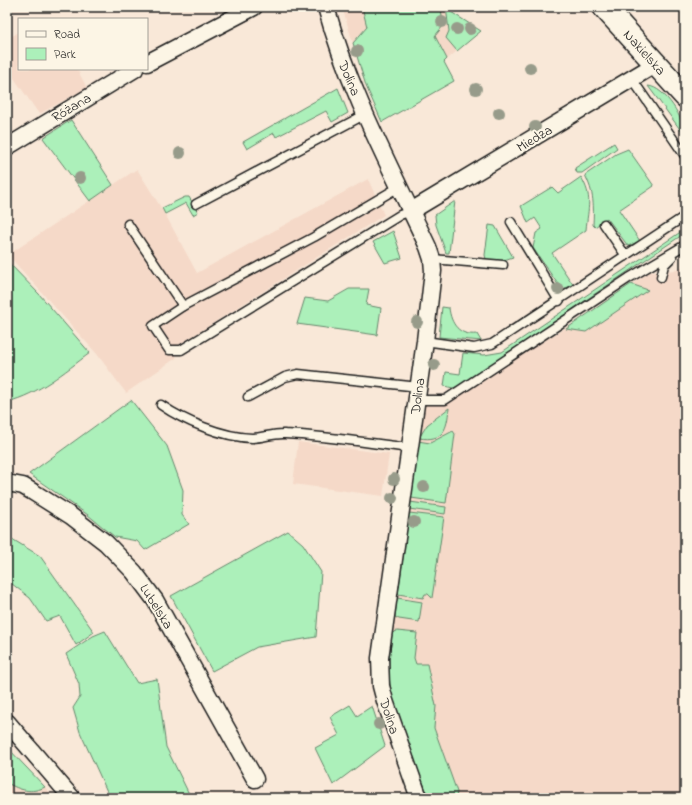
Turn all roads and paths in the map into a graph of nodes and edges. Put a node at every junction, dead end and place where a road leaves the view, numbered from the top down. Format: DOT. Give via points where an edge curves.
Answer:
graph roads {
  1 [pos="254,7"];
  2 [pos="326,7"];
  3 [pos="604,7"];
  4 [pos="148,62"];
  5 [pos="656,64"];
  6 [pos="133,70"];
  7 [pos="632,79"];
  8 [pos="685,96"];
  9 [pos="366,114"];
  10 [pos="7,147"];
  11 [pos="685,156"];
  12 [pos="399,187"];
  13 [pos="196,204"];
  14 [pos="411,211"];
  15 [pos="685,216"];
  16 [pos="511,222"];
  17 [pos="128,224"];
  18 [pos="604,224"];
  19 [pos="685,246"];
  20 [pos="626,256"];
  21 [pos="432,259"];
  22 [pos="503,265"];
  23 [pos="661,277"];
  24 [pos="559,301"];
  25 [pos="183,306"];
  26 [pos="425,341"];
  27 [pos="418,393"];
  28 [pos="248,397"];
  29 [pos="160,405"];
  30 [pos="410,448"];
  31 [pos="7,483"];
  32 [pos="7,722"];
  33 [pos="255,779"];
  34 [pos="72,798"];
  35 [pos="419,798"];
  1 -- 4 [label="street"];
  2 -- 9 [label="street, Dolina" via="337,47"];
  3 -- 5 [label="main road, Nakielska"];
  5 -- 7 [label="street, Miedza"];
  5 -- 8 [label="main road, Nakielska"];
  6 -- 10 [label="street, Różana"];
  7 -- 11 [label="lane"];
  7 -- 14 [label="street, Miedza"];
  9 -- 12 [label="street, Dolina"];
  9 -- 13 [label="lane"];
  12 -- 14 [label="street, Dolina"];
  12 -- 25 [label="lane" via="314,237"];
  14 -- 21 [label="street, Dolina"];
  14 -- 25 [label="lane" via="381,226 186,348 169,350 153,326"];
  15 -- 20 [label="lane"];
  16 -- 24 [label="lane"];
  17 -- 25 [label="lane"];
  18 -- 20 [label="lane"];
  19 -- 23 [label="lane" via="667,261"];
  19 -- 27 [label="lane" via="629,278 445,400"];
  20 -- 24 [label="lane"];
  21 -- 22 [label="lane"];
  21 -- 26 [label="street, Dolina" via="432,285"];
  24 -- 26 [label="lane" via="492,344 474,348"];
  26 -- 27 [label="street, Dolina"];
  27 -- 28 [label="lane" via="298,374 285,377"];
  27 -- 30 [label="street, Dolina"];
  29 -- 30 [label="lane" via="193,423 239,436 253,438 283,434"];
  30 -- 35 [label="street, Dolina" via="380,658 381,686"];
  31 -- 33 [label="street, Lubelska" via="23,486 71,516 106,543 129,566 155,600"];
  32 -- 34 [label="street"];
}
